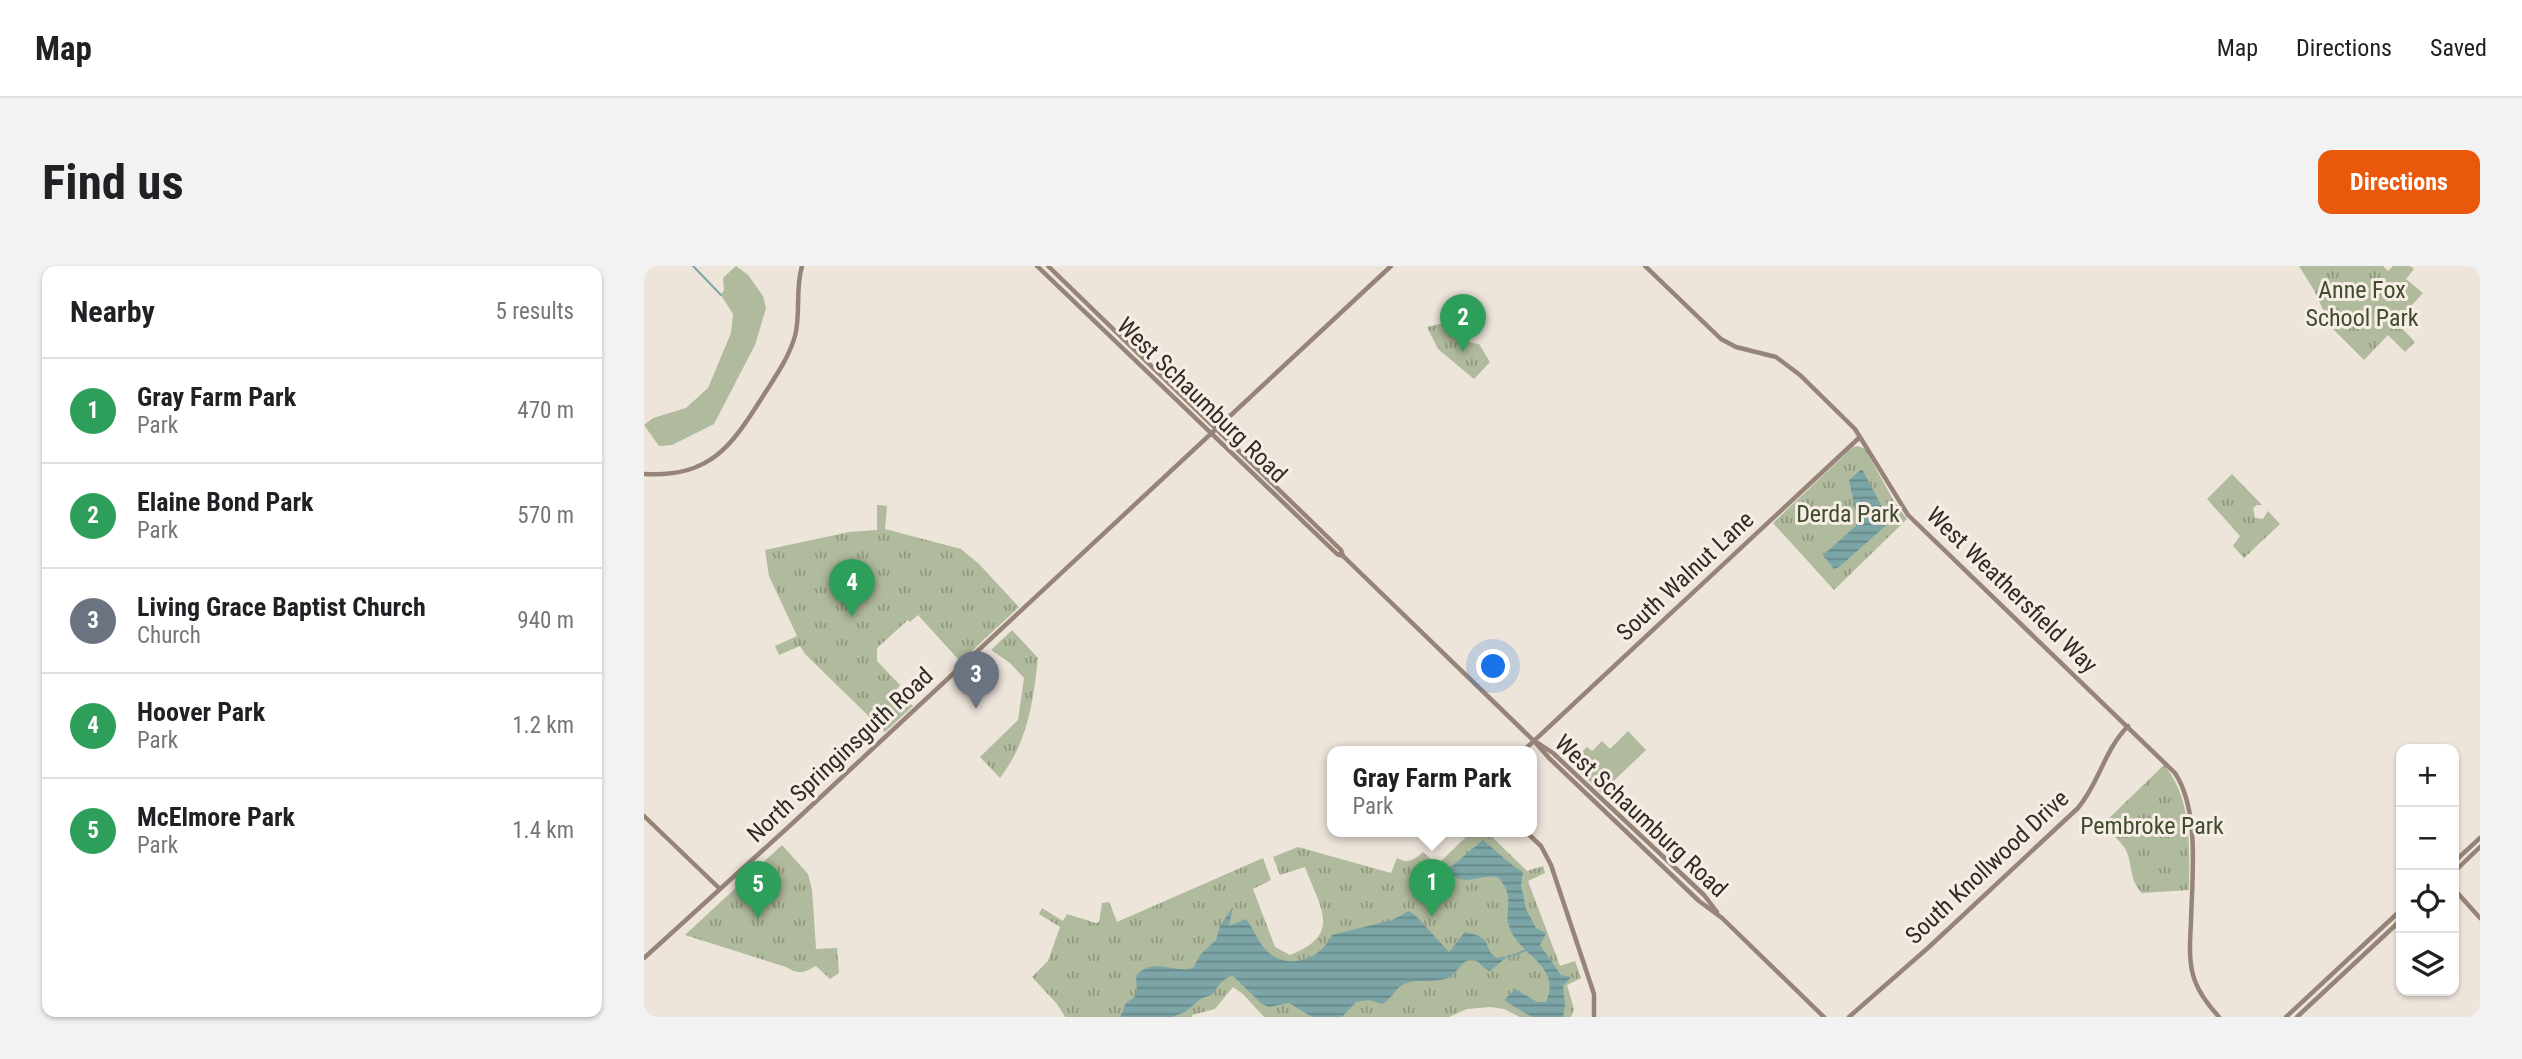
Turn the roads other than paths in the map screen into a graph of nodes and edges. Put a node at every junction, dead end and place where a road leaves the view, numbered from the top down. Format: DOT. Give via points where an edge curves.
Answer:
graph roads {
  1 [pos="802,266"];
  2 [pos="1037,266"];
  3 [pos="1048,266"];
  4 [pos="1391,266"];
  5 [pos="1645,266"];
  6 [pos="1213,430"];
  7 [pos="1860,437"];
  8 [pos="644,474"];
  9 [pos="2128,726"];
  10 [pos="1534,740"];
  11 [pos="1528,746"];
  12 [pos="644,816"];
  13 [pos="1531,837"];
  14 [pos="2480,838"];
  15 [pos="2480,847"];
  16 [pos="2459,857"];
  17 [pos="2456,870"];
  18 [pos="720,889"];
  19 [pos="2459,895"];
  20 [pos="2396,915"];
  21 [pos="2480,918"];
  22 [pos="2396,925"];
  23 [pos="644,958"];
  24 [pos="1594,1017"];
  25 [pos="1824,1017"];
  26 [pos="1849,1017"];
  27 [pos="2219,1017"];
  28 [pos="2286,1017"];
  29 [pos="2297,1017"];
  1 -- 8 [label="street" via="791,348 737,436 720,454 692,469"];
  2 -- 6 [label="street, West Schaumburg Road"];
  3 -- 6 [label="street, West Schaumburg Road"];
  4 -- 6 [label="street, North Springinsguth Road"];
  5 -- 7 [label="street, West Weathersfield Way" via="1721,339 1790,365"];
  6 -- 10 [label="street, West Schaumburg Road"];
  6 -- 18 [label="street, North Springinsguth Road"];
  7 -- 9 [label="street, West Weathersfield Way" via="1905,511"];
  7 -- 10 [label="street, South Walnut Lane"];
  9 -- 26 [label="street, South Knollwood Drive" via="2109,749 2078,808"];
  9 -- 27 [label="street, West Weathersfield Way" via="2171,768 2186,794 2192,865 2191,968 2200,993"];
  10 -- 11 [label="street, South Walnut Lane"];
  10 -- 25 [label="street, West Schaumburg Road"];
  12 -- 18 [label="street"];
  13 -- 24 [label="street" via="1551,865 1594,994"];
  14 -- 16 [label="street"];
  15 -- 17 [label="street"];
  18 -- 23 [label="street, North Springinsguth Road"];
  19 -- 21 [label="street"];
  20 -- 28 [label="street"];
  22 -- 29 [label="street"];
}
